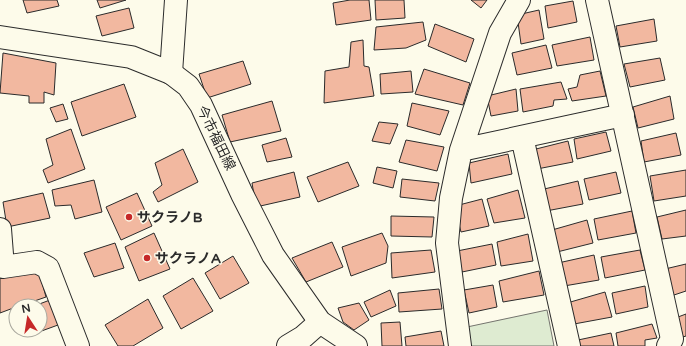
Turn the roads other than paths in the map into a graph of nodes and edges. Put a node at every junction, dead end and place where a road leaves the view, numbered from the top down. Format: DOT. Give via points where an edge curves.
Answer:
graph roads {
  1 [pos="176,0"];
  2 [pos="520,0"];
  3 [pos="597,0"];
  4 [pos="0,37"];
  5 [pos="171,73"];
  6 [pos="623,115"];
  7 [pos="522,137"];
  8 [pos="461,150"];
  9 [pos="0,229"];
  10 [pos="320,322"];
  11 [pos="78,346"];
  12 [pos="288,346"];
  13 [pos="356,346"];
  14 [pos="460,346"];
  15 [pos="569,346"];
  16 [pos="668,346"];
  1 -- 5 [label="street"];
  2 -- 8 [label="street" via="500,33"];
  3 -- 6 [label="street"];
  4 -- 5 [label="street, 今市福田線" via="131,57"];
  5 -- 10 [label="street, 今市福田線" via="188,86 201,105 273,255"];
  6 -- 7 [label="street"];
  6 -- 16 [label="street" via="672,339"];
  7 -- 8 [label="street"];
  7 -- 15 [label="street"];
  8 -- 14 [label="street" via="451,198 447,243"];
  9 -- 11 [label="street" via="3,268 37,262 48,268"];
  10 -- 12 [label="street"];
  10 -- 13 [label="street, 今市福田線"];
}
